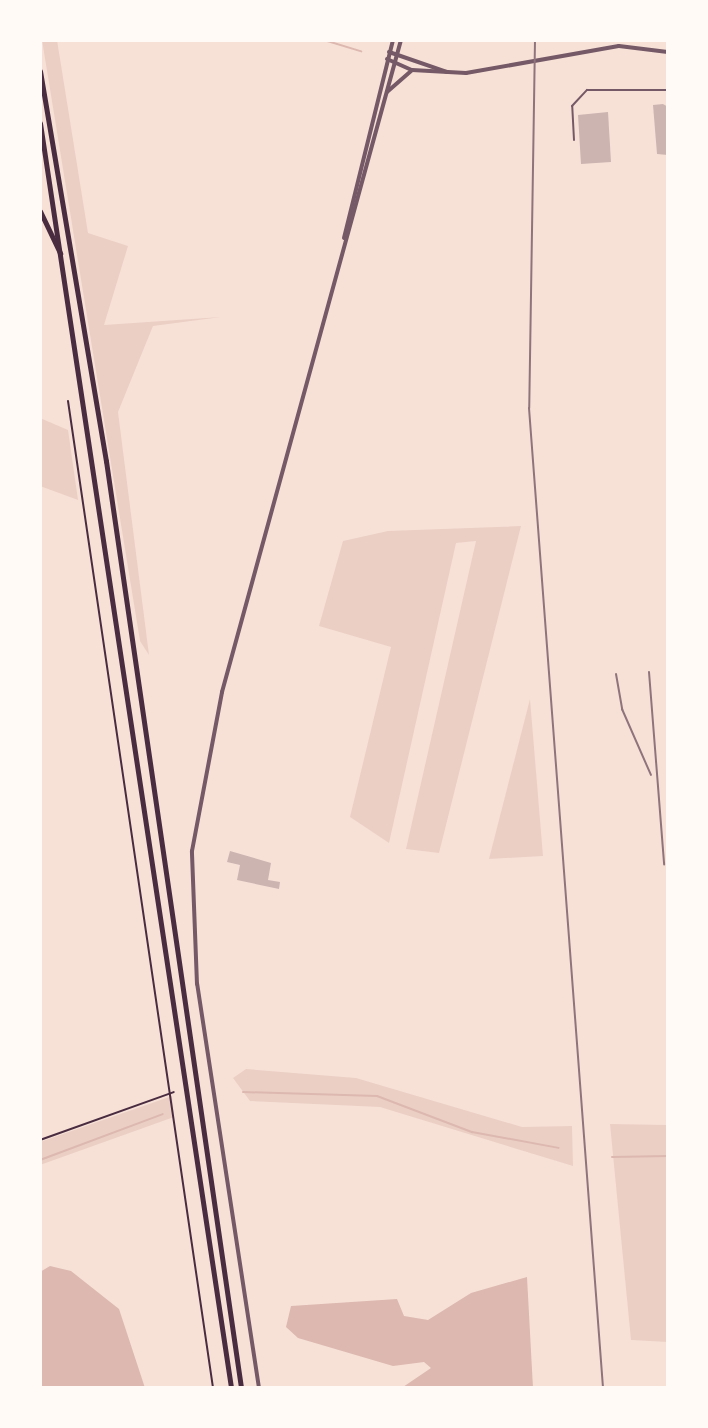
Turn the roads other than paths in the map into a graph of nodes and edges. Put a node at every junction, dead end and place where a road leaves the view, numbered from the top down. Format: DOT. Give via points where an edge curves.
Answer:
graph roads {
  1 [pos="393,40"];
  2 [pos="401,40"];
  3 [pos="389,52"];
  4 [pos="668,52"];
  5 [pos="397,54"];
  6 [pos="387,59"];
  7 [pos="395,63"];
  8 [pos="412,70"];
  9 [pos="40,71"];
  10 [pos="449,73"];
  11 [pos="668,90"];
  12 [pos="385,96"];
  13 [pos="40,123"];
  14 [pos="574,140"];
  15 [pos="40,211"];
  16 [pos="344,240"];
  17 [pos="65,265"];
  18 [pos="231,1388"];
  19 [pos="241,1388"];
  20 [pos="259,1388"];
  1 -- 3 [label="street"];
  2 -- 5 [label="street"];
  3 -- 5 [label="street"];
  3 -- 6 [label="street"];
  4 -- 10 [label="street" via="619,46"];
  5 -- 7 [label="street"];
  5 -- 10 [label="street"];
  6 -- 7 [label="street"];
  6 -- 16 [label="street"];
  7 -- 8 [label="street"];
  7 -- 12 [label="street"];
  8 -- 10 [label="street"];
  8 -- 12 [label="street"];
  9 -- 19 [label="highway" via="104,446"];
  11 -- 14 [label="lane" via="587,90 572,106"];
  12 -- 16 [label="street"];
  13 -- 17 [label="highway"];
  15 -- 17 [label="highway"];
  16 -- 20 [label="street" via="220,703 192,851 197,984"];
  17 -- 18 [label="highway"];
}
